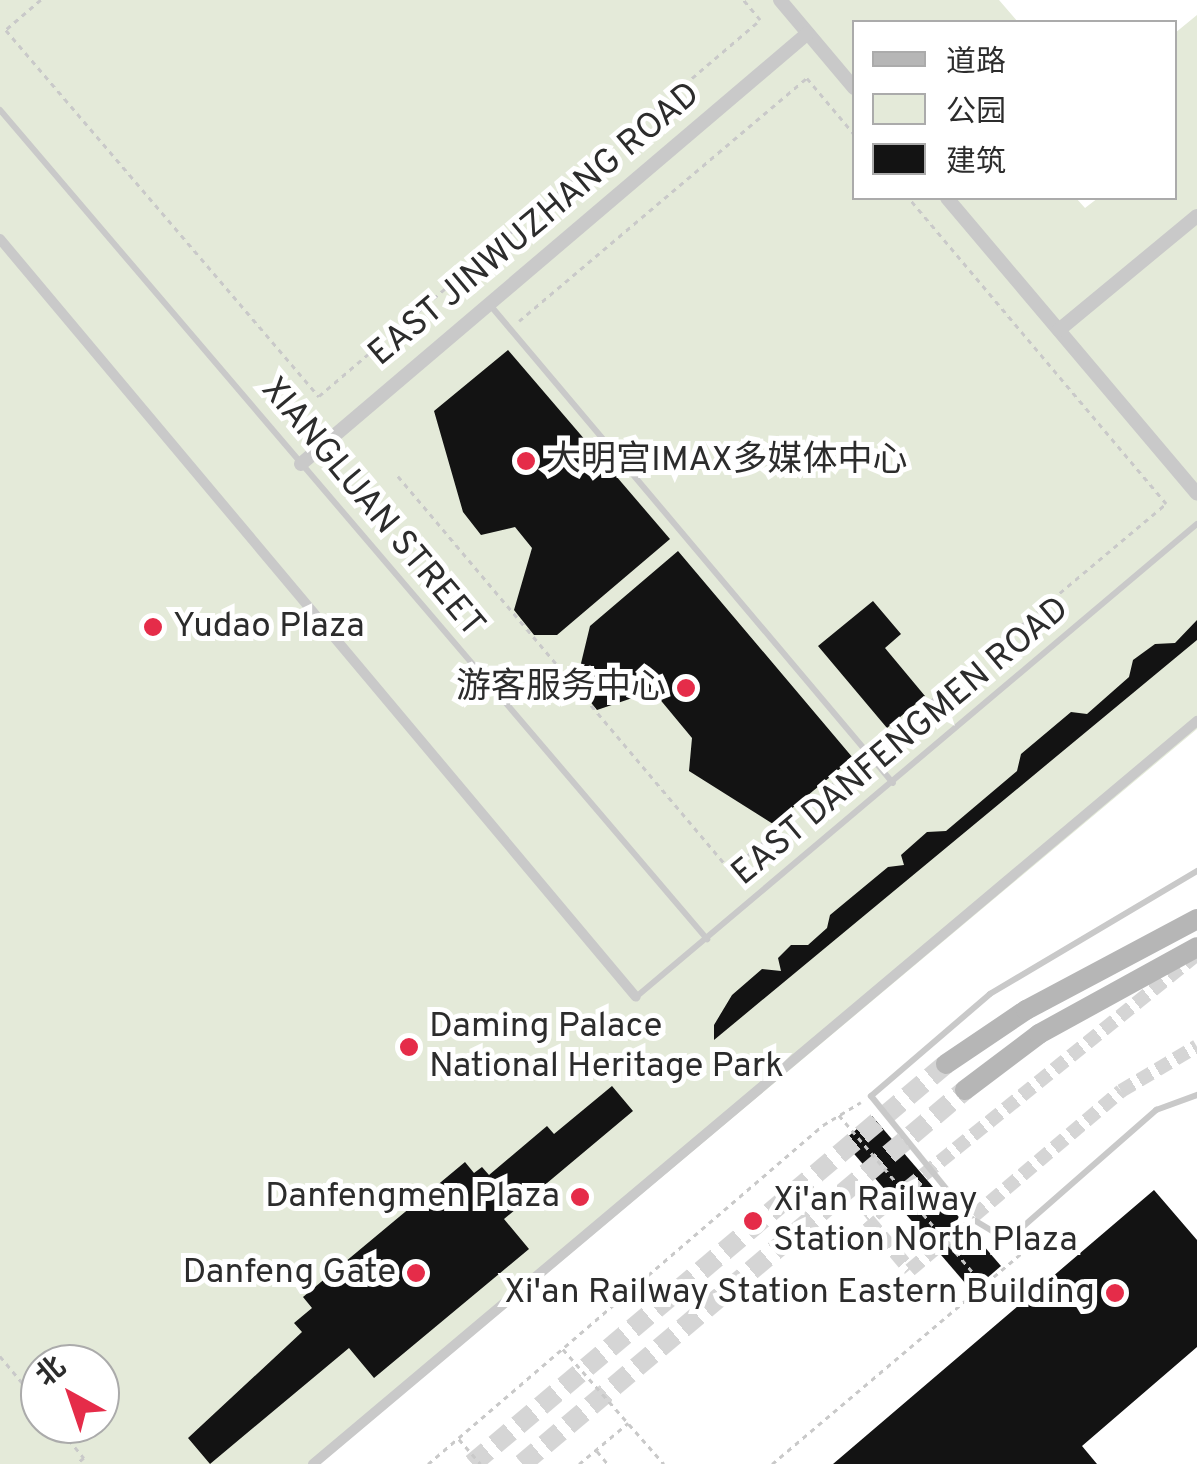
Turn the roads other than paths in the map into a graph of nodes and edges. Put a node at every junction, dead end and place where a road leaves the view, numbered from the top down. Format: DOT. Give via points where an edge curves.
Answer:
graph roads {
  1 [pos="780,0"];
  2 [pos="808,33"];
  3 [pos="852,86"];
  4 [pos="0,110"];
  5 [pos="949,200"];
  6 [pos="1197,216"];
  7 [pos="0,240"];
  8 [pos="489,304"];
  9 [pos="1059,330"];
  10 [pos="301,464"];
  11 [pos="1197,494"];
  12 [pos="1197,524"];
  13 [pos="1197,721"];
  14 [pos="893,783"];
  15 [pos="1197,871"];
  16 [pos="1197,919"];
  17 [pos="706,938"];
  18 [pos="1197,946"];
  19 [pos="636,998"];
  20 [pos="946,1064"];
  21 [pos="965,1090"];
  22 [pos="1197,1095"];
  23 [pos="313,1464"];
  1 -- 2 [label="street"];
  2 -- 3 [label="street"];
  2 -- 8 [label="street, EAST JINWUZHANG ROAD"];
  4 -- 10 [label="lane, XIANGLUAN STREET"];
  5 -- 9 [label="street"];
  6 -- 9 [label="street"];
  7 -- 19 [label="street"];
  8 -- 10 [label="street, EAST JINWUZHANG ROAD"];
  8 -- 14 [label="lane"];
  9 -- 11 [label="street"];
  10 -- 17 [label="lane, XIANGLUAN STREET"];
  12 -- 14 [label="lane, EAST DANFENGMEN ROAD"];
  13 -- 23 [label="street"];
  14 -- 17 [label="lane, EAST DANFENGMEN ROAD"];
  15 -- 22 [label="lane" via="990,994 871,1096 977,1225 1002,1237 1018,1231 1156,1110"];
  16 -- 20 [label="main road" via="1026,1010"];
  17 -- 19 [label="lane, EAST DANFENGMEN ROAD"];
  18 -- 21 [label="main road" via="1055,1025"];
}
